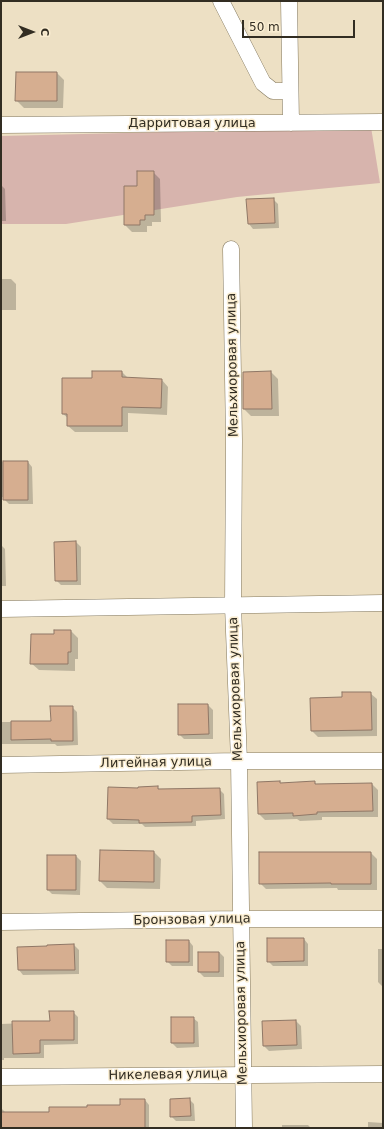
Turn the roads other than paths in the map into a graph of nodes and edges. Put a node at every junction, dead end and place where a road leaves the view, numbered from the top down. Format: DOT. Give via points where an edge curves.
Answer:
graph roads {
  1 [pos="221,1"];
  2 [pos="289,1"];
  3 [pos="290,91"];
  4 [pos="383,122"];
  5 [pos="291,123"];
  6 [pos="1,125"];
  7 [pos="231,250"];
  8 [pos="383,603"];
  9 [pos="233,606"];
  10 [pos="1,609"];
  11 [pos="383,761"];
  12 [pos="239,762"];
  13 [pos="1,765"];
  14 [pos="241,919"];
  15 [pos="383,919"];
  16 [pos="1,922"];
  17 [pos="242,1074"];
  18 [pos="383,1074"];
  19 [pos="1,1077"];
  20 [pos="244,1128"];
  1 -- 3 [label="street" via="263,83 273,91"];
  2 -- 3 [label="street"];
  3 -- 5 [label="street"];
  4 -- 5 [label="street, Дарритовая улица"];
  5 -- 6 [label="street, Дарритовая улица"];
  7 -- 9 [label="street, Мельхиоровая улица"];
  8 -- 9 [label="street"];
  9 -- 10 [label="street"];
  9 -- 12 [label="street, Мельхиоровая улица"];
  11 -- 12 [label="street, Литейная улица"];
  12 -- 13 [label="street, Литейная улица"];
  12 -- 14 [label="street, Мельхиоровая улица"];
  14 -- 15 [label="street, Бронзовая улица"];
  14 -- 16 [label="street, Бронзовая улица"];
  14 -- 17 [label="street, Мельхиоровая улица"];
  17 -- 18 [label="street, Никелевая улица"];
  17 -- 19 [label="street, Никелевая улица"];
  17 -- 20 [label="street, Мельхиоровая улица"];
}
